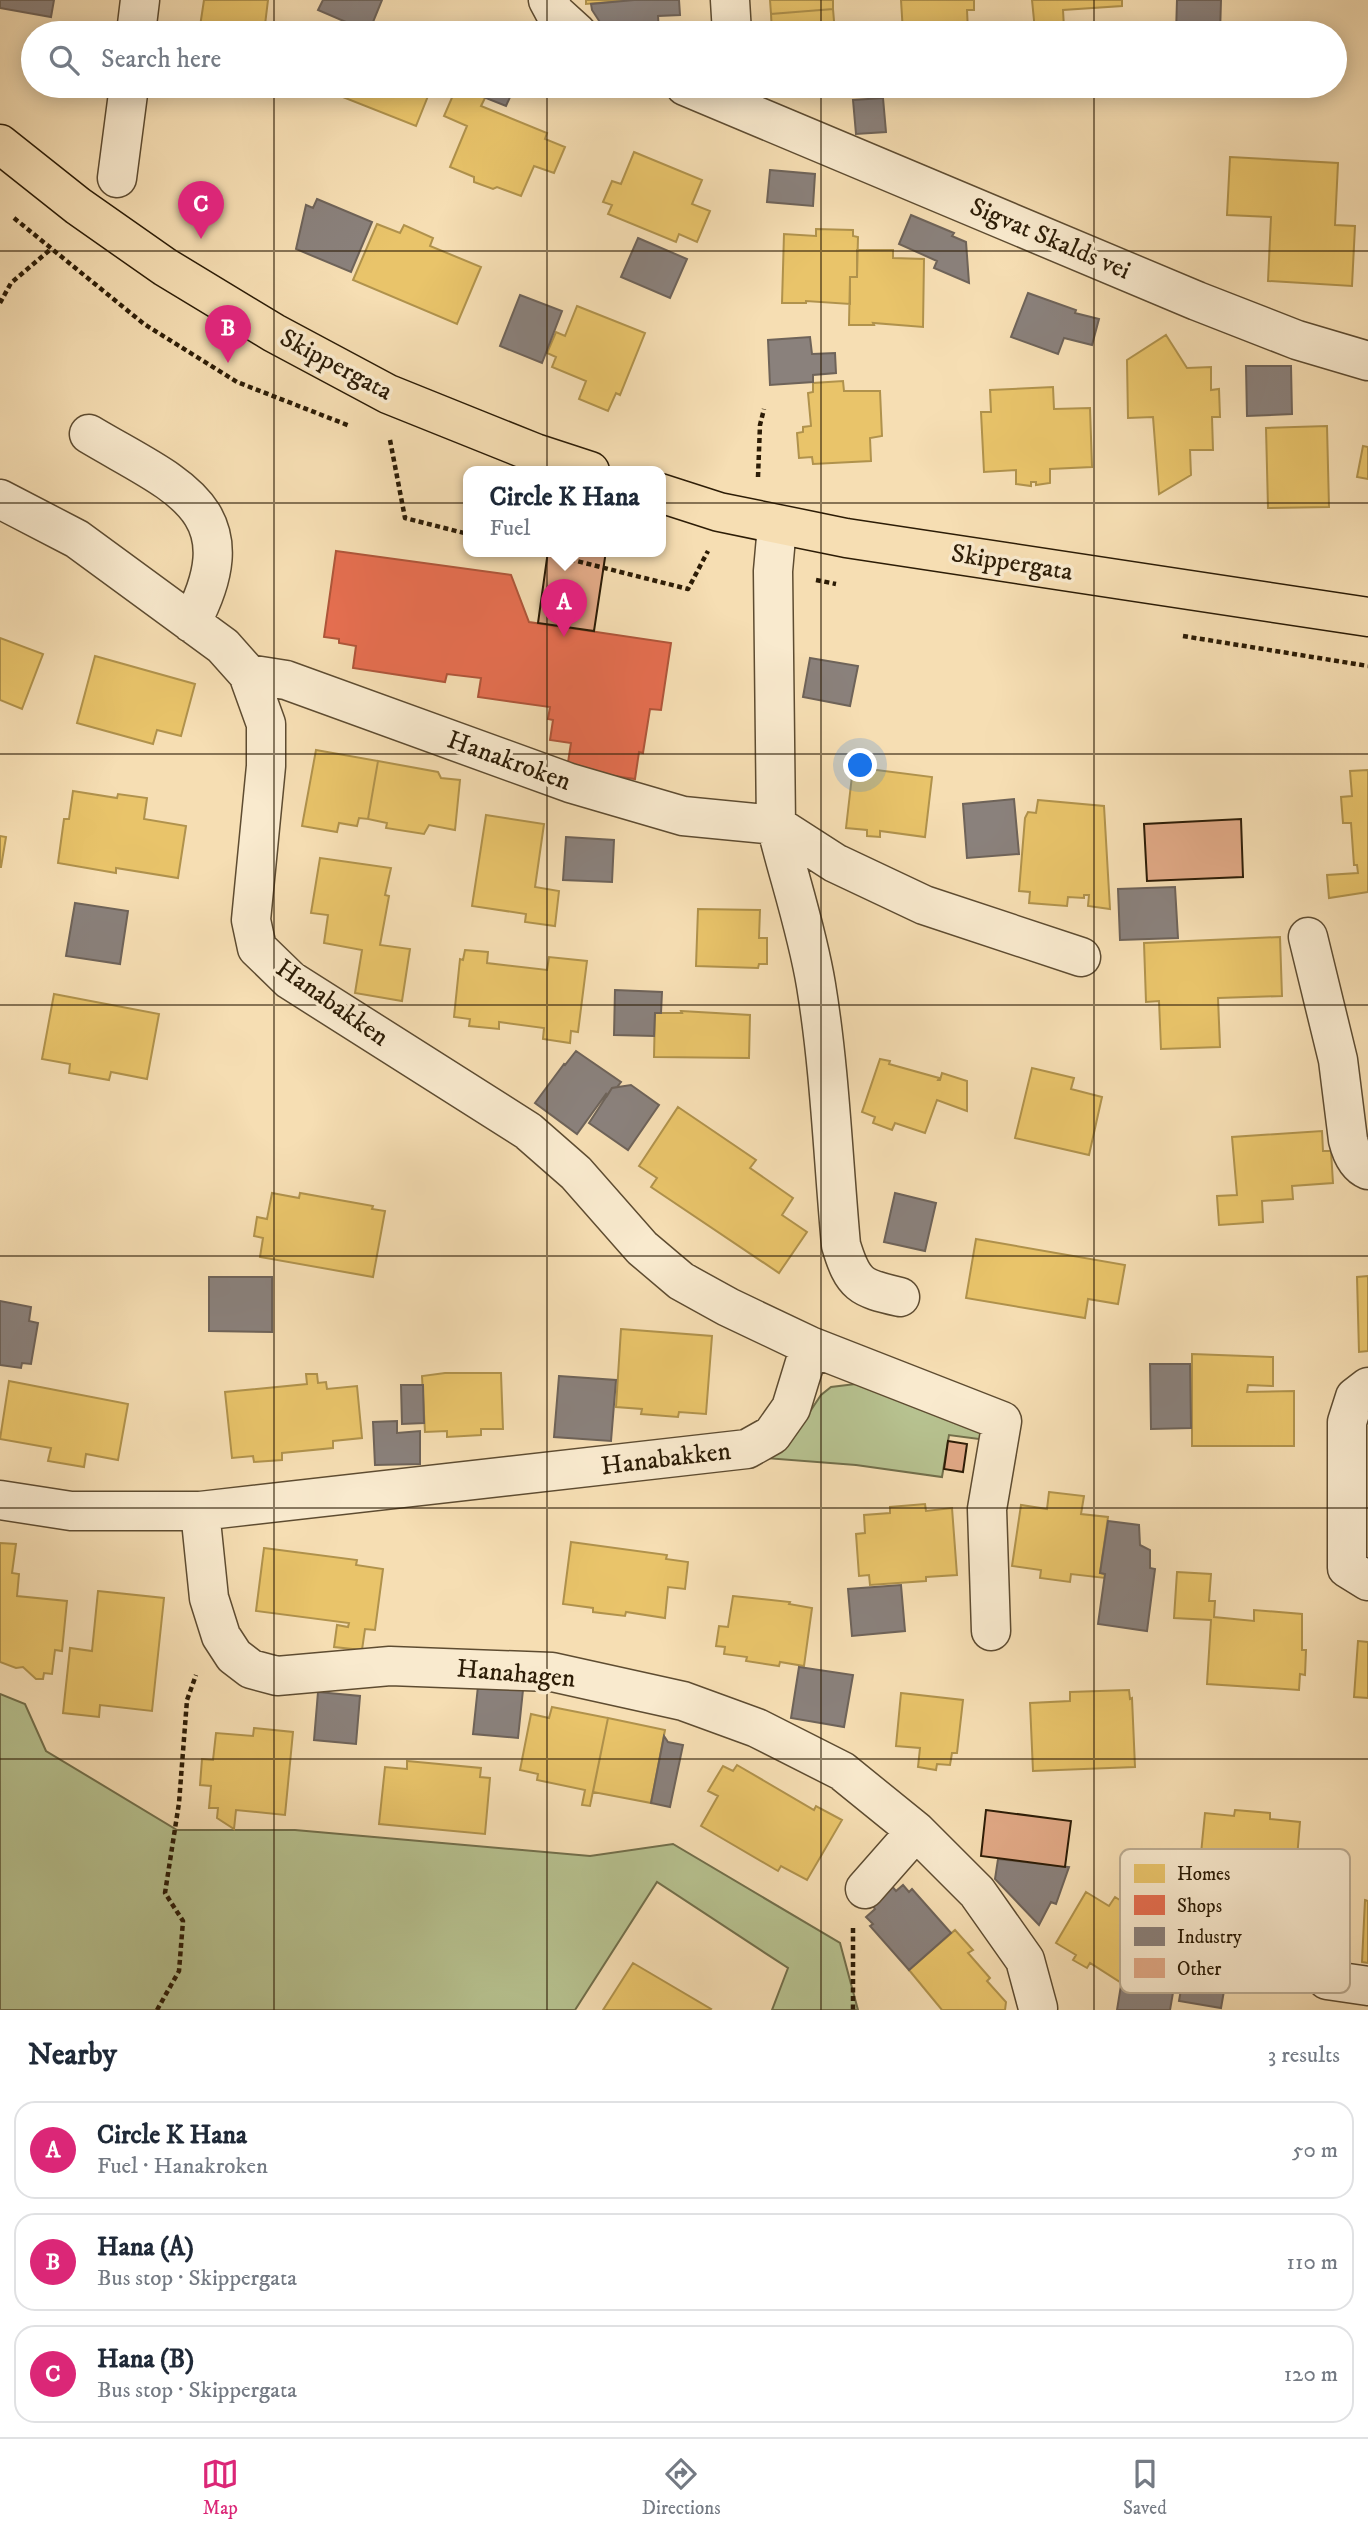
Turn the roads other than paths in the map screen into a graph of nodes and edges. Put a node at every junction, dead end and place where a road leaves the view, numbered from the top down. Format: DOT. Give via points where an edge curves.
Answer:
graph roads {
  1 [pos="140,0"];
  2 [pos="548,0"];
  3 [pos="730,0"];
  4 [pos="137,21"];
  5 [pos="564,21"];
  6 [pos="731,21"];
  7 [pos="127,98"];
  8 [pos="740,98"];
  9 [pos="1,148"];
  10 [pos="117,178"];
  11 [pos="1368,361"];
  12 [pos="89,434"];
  13 [pos="575,466"];
  14 [pos="666,495"];
  15 [pos="0,499"];
  16 [pos="777,526"];
  17 [pos="1368,617"];
  18 [pos="191,623"];
  19 [pos="247,674"];
  20 [pos="776,825"];
  21 [pos="1308,937"];
  22 [pos="1081,957"];
  23 [pos="1368,1170"];
  24 [pos="900,1297"];
  25 [pos="810,1346"];
  26 [pos="1368,1387"];
  27 [pos="0,1500"];
  28 [pos="200,1511"];
  29 [pos="1368,1581"];
  30 [pos="991,1631"];
  31 [pos="916,1831"];
  32 [pos="864,1889"];
  33 [pos="1350,1983"];
  34 [pos="1368,1986"];
  35 [pos="1038,2008"];
  1 -- 4 [label="street"];
  2 -- 5 [label="street"];
  3 -- 6 [label="street"];
  7 -- 10 [label="street"];
  8 -- 11 [label="street, Sigvat Skalds vei" via="1197,301 1297,340"];
  9 -- 13 [label="main road, Skippergata" via="165,267 274,333 388,394"];
  12 -- 18 [label="street" via="197,503 215,555 205,597"];
  14 -- 16 [label="main road, Skippergata"];
  15 -- 18 [label="street, Hanabakken" via="77,539"];
  16 -- 17 [label="main road, Skippergata"];
  16 -- 20 [label="street" via="773,571"];
  18 -- 19 [label="street, Hanabakken" via="223,646"];
  19 -- 20 [label="street, Hanakroken" via="286,680 570,783 683,816"];
  19 -- 25 [label="street, Hanabakken" via="266,724 267,765 251,920 257,948 290,980 528,1131 576,1173 642,1248 681,1281"];
  20 -- 22 [label="street, Hanakroken" via="835,863 924,905"];
  20 -- 24 [label="street" via="816,983 841,1245 847,1266 860,1284"];
  21 -- 23 [label="street" via="1338,1060 1348,1140 1351,1151"];
  25 -- 28 [label="street, Hanabakken" via="791,1408 772,1435 747,1449"];
  25 -- 30 [label="street, Hanabakken" via="1002,1421 987,1509"];
  26 -- 29 [label="street" via="1355,1397 1347,1422 1347,1569"];
  27 -- 28 [label="street, Hanabakken" via="71,1511"];
  28 -- 31 [label="street, Hanahagen" via="209,1598 221,1636 234,1656 251,1669 277,1676 390,1667 552,1672 683,1701 757,1728 842,1771"];
  31 -- 32 [label="street"];
  31 -- 35 [label="street, Hanahagen" via="977,1892 1025,1961"];
  33 -- 34 [label="street"];
}
